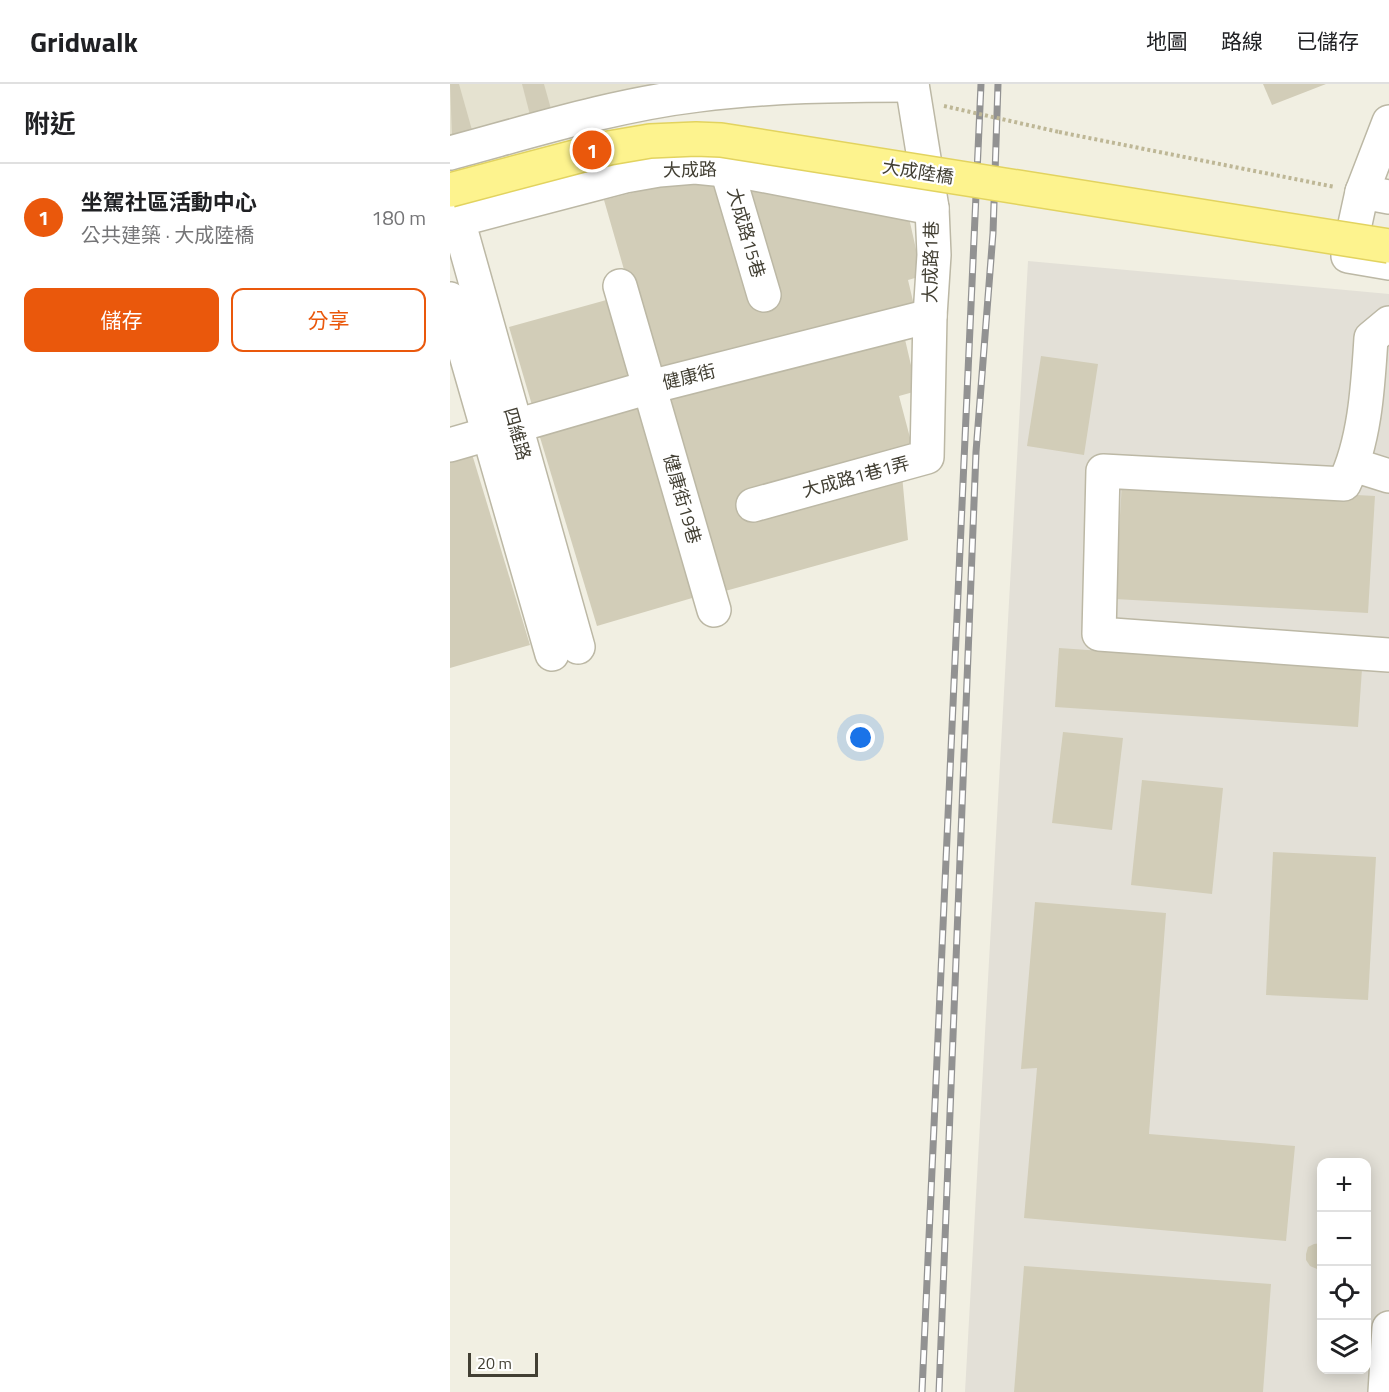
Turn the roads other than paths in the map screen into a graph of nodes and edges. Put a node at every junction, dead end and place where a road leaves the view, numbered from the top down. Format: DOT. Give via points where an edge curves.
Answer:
graph roads {
  1 [pos="912,85"];
  2 [pos="1389,122"];
  3 [pos="450,153"];
  4 [pos="727,170"];
  5 [pos="1375,195"];
  6 [pos="932,208"];
  7 [pos="453,210"];
  8 [pos="1389,246"];
  9 [pos="1389,262"];
  10 [pos="620,286"];
  11 [pos="764,295"];
  12 [pos="450,299"];
  13 [pos="930,316"];
  14 [pos="1389,323"];
  15 [pos="650,387"];
  16 [pos="501,430"];
  17 [pos="450,445"];
  18 [pos="1354,465"];
  19 [pos="1389,476"];
  20 [pos="753,505"];
  21 [pos="714,610"];
  22 [pos="565,650"];
  23 [pos="1389,655"];
  24 [pos="1389,1328"];
  25 [pos="1385,1392"];
  1 -- 3 [label="street" via="773,88 698,95 612,111"];
  1 -- 6 [label="street, 大成路1巷"];
  2 -- 5 [label="street"];
  4 -- 6 [label="street, 大成路"];
  4 -- 7 [label="street, 大成路" via="695,167 642,172"];
  4 -- 11 [label="street, 大成路15巷"];
  5 -- 9 [label="street" via="1348,256"];
  6 -- 13 [label="street, 大成路1巷"];
  7 -- 8 [label="main road, 大成陸橋, bridge" via="609,148 650,141 721,140"];
  7 -- 16 [label="street, 四維路"];
  10 -- 15 [label="street, 健康街19巷"];
  12 -- 16 [label="street, 四維路"];
  13 -- 15 [label="street, 健康街"];
  13 -- 20 [label="street, 大成路1巷1弄" via="927,457"];
  14 -- 18 [label="street" via="1371,338 1368,387"];
  15 -- 16 [label="street, 健康街"];
  15 -- 21 [label="street, 健康街19巷"];
  16 -- 17 [label="street, 健康街"];
  16 -- 22 [label="street, 四維路"];
  18 -- 19 [label="street"];
  18 -- 23 [label="street" via="1344,484 1103,471 1099,634"];
  24 -- 25 [label="street"];
}
